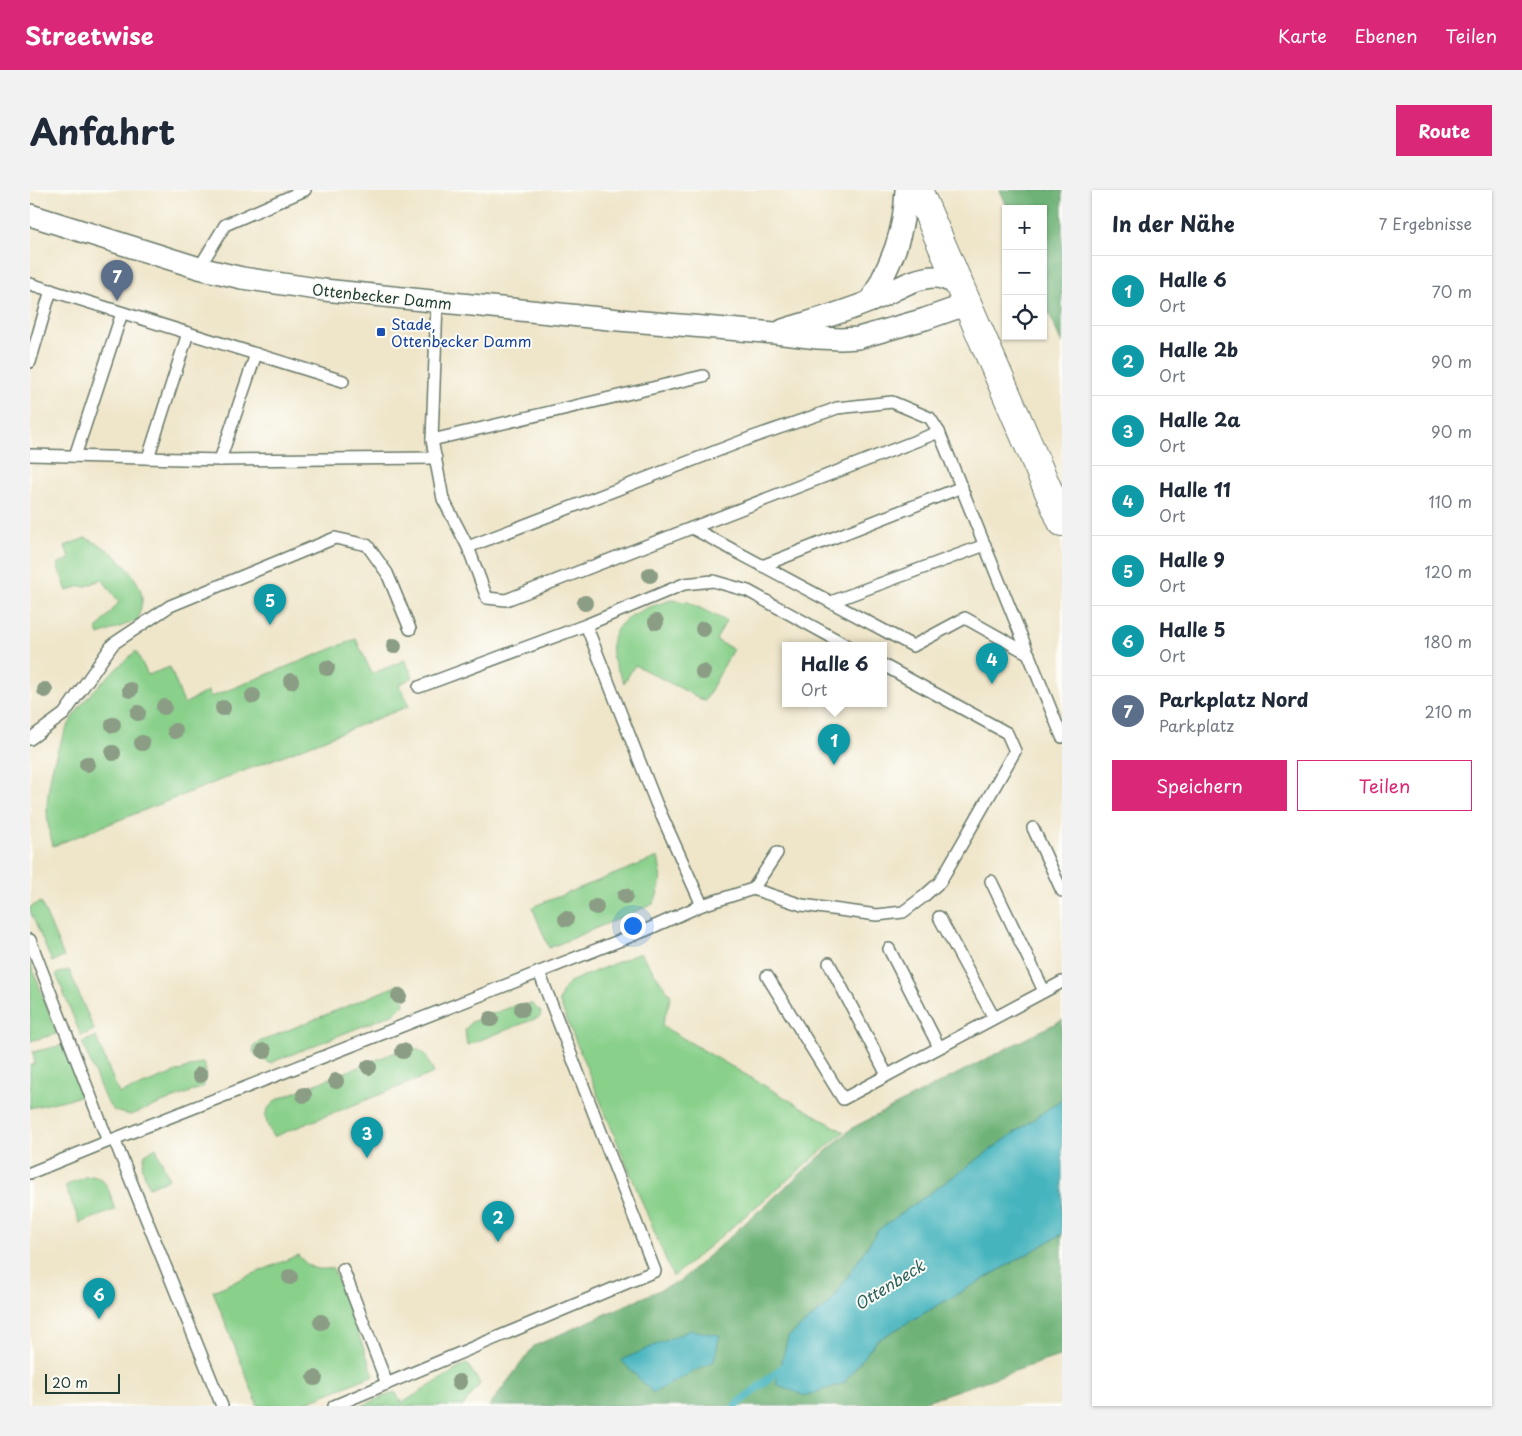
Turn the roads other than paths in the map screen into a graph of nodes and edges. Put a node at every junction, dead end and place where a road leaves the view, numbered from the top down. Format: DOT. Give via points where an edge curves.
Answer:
graph roads {
  1 [pos="305,190"];
  2 [pos="906,190"];
  3 [pos="918,190"];
  4 [pos="30,215"];
  5 [pos="200,268"];
  6 [pos="30,284"];
  7 [pos="51,290"];
  8 [pos="964,295"];
  9 [pos="871,301"];
  10 [pos="437,302"];
  11 [pos="122,313"];
  12 [pos="775,332"];
  13 [pos="188,333"];
  14 [pos="256,354"];
  15 [pos="30,362"];
  16 [pos="703,376"];
  17 [pos="344,381"];
  18 [pos="939,432"];
  19 [pos="432,440"];
  20 [pos="30,455"];
  21 [pos="75,456"];
  22 [pos="148,458"];
  23 [pos="436,458"];
  24 [pos="220,460"];
  25 [pos="962,487"];
  26 [pos="1062,522"];
  27 [pos="692,528"];
  28 [pos="986,544"];
  29 [pos="468,547"];
  30 [pos="762,566"];
  31 [pos="831,602"];
  32 [pos="586,626"];
  33 [pos="410,629"];
  34 [pos="841,642"];
  35 [pos="1029,654"];
  36 [pos="887,667"];
  37 [pos="419,687"];
  38 [pos="1062,737"];
  39 [pos="30,739"];
  40 [pos="1033,828"];
  41 [pos="777,853"];
  42 [pos="991,881"];
  43 [pos="753,889"];
  44 [pos="1062,890"];
  45 [pos="702,905"];
  46 [pos="939,917"];
  47 [pos="30,940"];
  48 [pos="889,949"];
  49 [pos="829,963"];
  50 [pos="539,972"];
  51 [pos="768,976"];
  52 [pos="1062,982"];
  53 [pos="1044,992"];
  54 [pos="994,1018"];
  55 [pos="939,1047"];
  56 [pos="887,1075"];
  57 [pos="111,1140"];
  58 [pos="30,1173"];
  59 [pos="343,1269"];
  60 [pos="387,1384"];
  61 [pos="222,1406"];
  62 [pos="334,1406"];
  1 -- 5 [label="lane" via="225,225"];
  2 -- 9 [label="street" via="896,251"];
  3 -- 8 [label="main road"];
  4 -- 5 [label="street, Ottenbecker Damm"];
  5 -- 10 [label="street, Ottenbecker Damm" via="284,284"];
  6 -- 7 [label="lane"];
  7 -- 11 [label="lane"];
  7 -- 15 [label="lane"];
  8 -- 9 [label="street, Ottenbecker Damm" via="949,280 937,277 915,281"];
  8 -- 12 [label="street, Ottenbecker Damm" via="926,319 858,338 818,338"];
  8 -- 26 [label="main road"];
  9 -- 12 [label="street, Ottenbecker Damm"];
  10 -- 12 [label="street, Ottenbecker Damm"];
  10 -- 19 [label="lane"];
  11 -- 13 [label="lane"];
  11 -- 21 [label="lane"];
  13 -- 14 [label="lane"];
  13 -- 22 [label="lane"];
  14 -- 17 [label="lane"];
  14 -- 24 [label="lane"];
  16 -- 19 [label="lane"];
  18 -- 25 [label="lane"];
  18 -- 27 [label="lane"];
  18 -- 29 [label="lane" via="930,418 892,402 837,408"];
  19 -- 23 [label="lane"];
  20 -- 21 [label="lane"];
  21 -- 22 [label="lane"];
  22 -- 24 [label="lane"];
  23 -- 24 [label="lane"];
  23 -- 29 [label="lane" via="443,499"];
  25 -- 28 [label="lane"];
  25 -- 30 [label="lane"];
  27 -- 29 [label="lane" via="506,600 487,598"];
  27 -- 30 [label="lane"];
  28 -- 31 [label="lane"];
  28 -- 35 [label="lane"];
  30 -- 31 [label="lane"];
  31 -- 35 [label="lane" via="913,646 965,618"];
  32 -- 34 [label="lane" via="684,584 713,581 748,591"];
  32 -- 37 [label="lane"];
  32 -- 45 [label="lane" via="656,803"];
  33 -- 39 [label="lane" via="388,573 366,545 336,538 170,606 113,644 64,714"];
  35 -- 38 [label="lane"];
  36 -- 43 [label="lane" via="1006,733 1015,751 940,882 903,912 877,915 802,905"];
  40 -- 44 [label="lane"];
  41 -- 43 [label="lane"];
  42 -- 53 [label="lane"];
  43 -- 45 [label="lane"];
  45 -- 50 [label="lane"];
  46 -- 54 [label="lane"];
  47 -- 57 [label="lane"];
  48 -- 55 [label="lane"];
  49 -- 56 [label="lane"];
  50 -- 57 [label="lane"];
  50 -- 60 [label="lane" via="655,1271"];
  51 -- 56 [label="lane" via="843,1098"];
  52 -- 53 [label="lane"];
  53 -- 54 [label="lane"];
  54 -- 55 [label="lane"];
  55 -- 56 [label="lane"];
  57 -- 58 [label="lane"];
  57 -- 61 [label="lane"];
  59 -- 60 [label="lane"];
  60 -- 62 [label="lane"];
}
